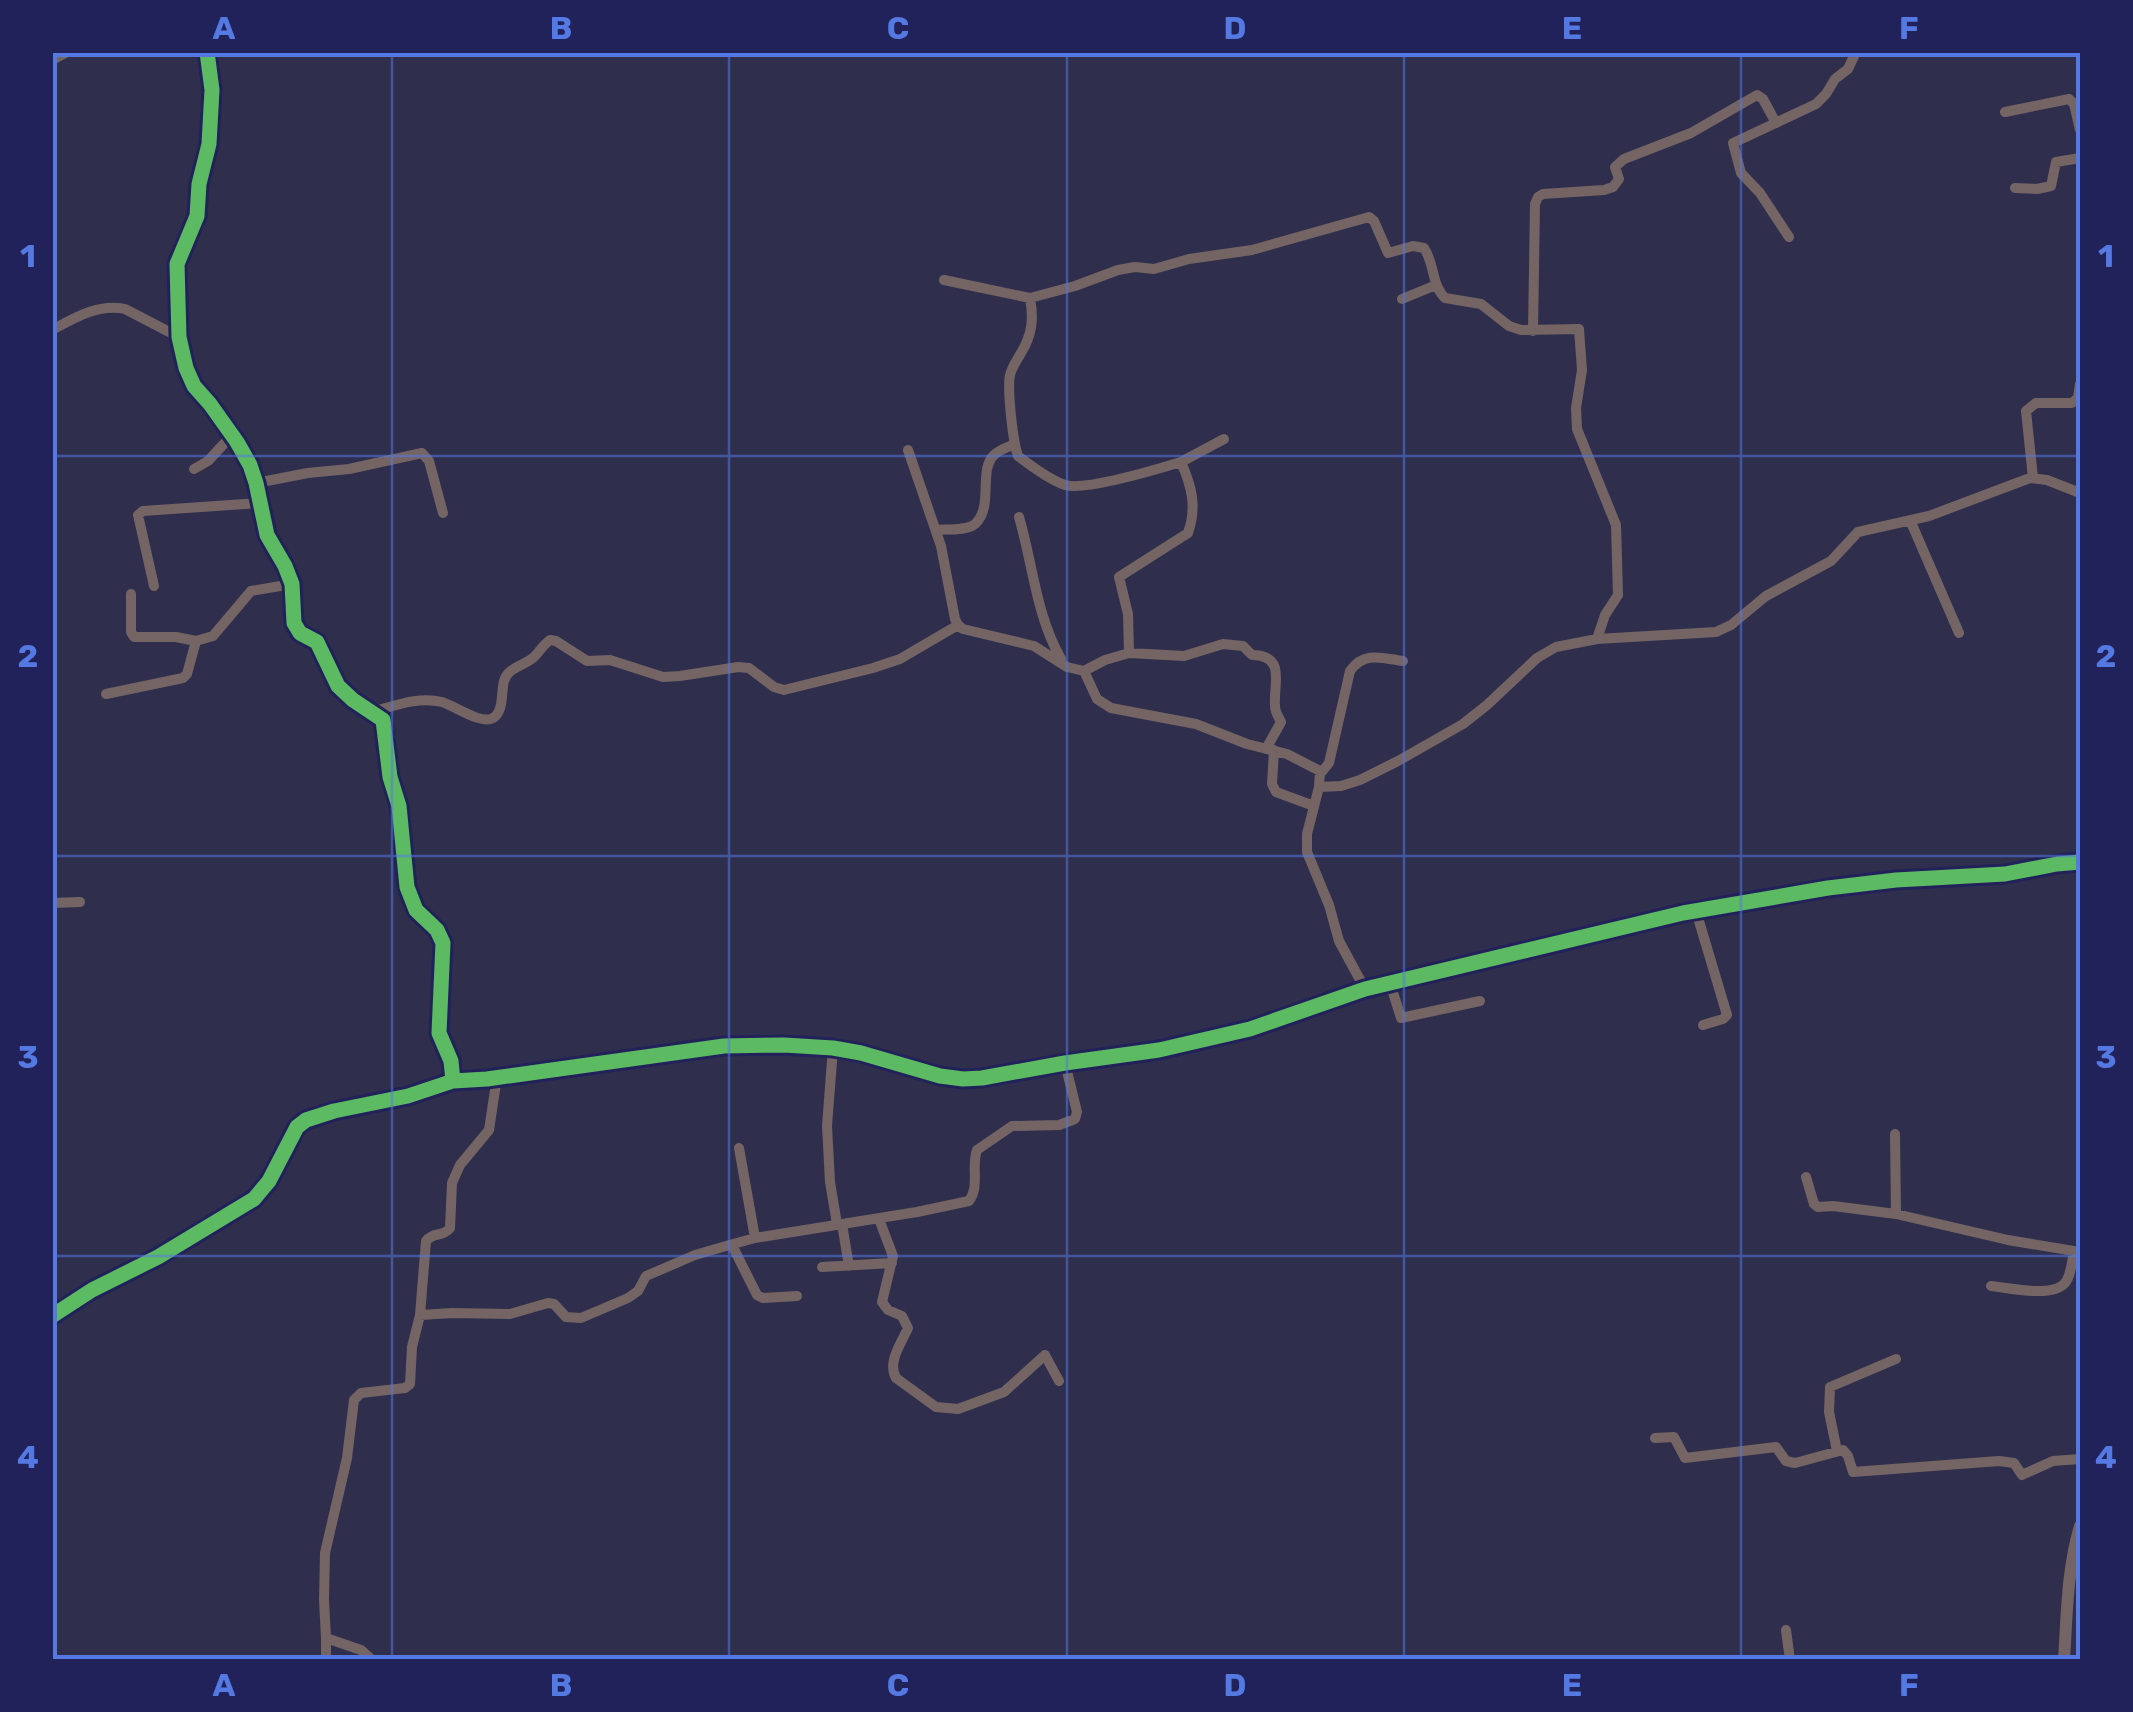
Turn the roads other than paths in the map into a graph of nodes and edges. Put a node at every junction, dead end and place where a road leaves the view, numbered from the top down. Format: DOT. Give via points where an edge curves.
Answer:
graph roads {
  1 [pos="67,52"];
  2 [pos="207,52"];
  3 [pos="1856,52"];
  4 [pos="52,60"];
  5 [pos="2006,112"];
  6 [pos="1776,123"];
  7 [pos="2080,130"];
  8 [pos="2080,158"];
  9 [pos="2015,188"];
  10 [pos="1789,237"];
  11 [pos="944,280"];
  12 [pos="1436,285"];
  13 [pos="1030,298"];
  14 [pos="1402,299"];
  15 [pos="52,330"];
  16 [pos="1532,331"];
  17 [pos="180,337"];
  18 [pos="2080,384"];
  19 [pos="232,435"];
  20 [pos="1224,439"];
  21 [pos="1015,444"];
  22 [pos="908,450"];
  23 [pos="1181,462"];
  24 [pos="194,468"];
  25 [pos="2033,478"];
  26 [pos="256,483"];
  27 [pos="2080,492"];
  28 [pos="260,502"];
  29 [pos="444,513"];
  30 [pos="1018,517"];
  31 [pos="1910,520"];
  32 [pos="936,530"];
  33 [pos="292,584"];
  34 [pos="154,586"];
  35 [pos="131,594"];
  36 [pos="958,625"];
  37 [pos="1959,633"];
  38 [pos="1597,638"];
  39 [pos="196,640"];
  40 [pos="1129,653"];
  41 [pos="1403,661"];
  42 [pos="1064,665"];
  43 [pos="1084,671"];
  44 [pos="106,694"];
  45 [pos="372,712"];
  46 [pos="1270,750"];
  47 [pos="1320,773"];
  48 [pos="1319,787"];
  49 [pos="1314,806"];
  50 [pos="2080,862"];
  51 [pos="52,902"];
  52 [pos="80,902"];
  53 [pos="1696,911"];
  54 [pos="1390,983"];
  55 [pos="1366,989"];
  56 [pos="1480,1001"];
  57 [pos="1702,1025"];
  58 [pos="832,1048"];
  59 [pos="1065,1063"];
  60 [pos="497,1077"];
  61 [pos="453,1081"];
  62 [pos="1894,1134"];
  63 [pos="739,1148"];
  64 [pos="1806,1177"];
  65 [pos="1896,1214"];
  66 [pos="879,1219"];
  67 [pos="839,1224"];
  68 [pos="756,1238"];
  69 [pos="732,1244"];
  70 [pos="2077,1252"];
  71 [pos="892,1264"];
  72 [pos="850,1266"];
  73 [pos="822,1267"];
  74 [pos="1990,1286"];
  75 [pos="797,1296"];
  76 [pos="420,1315"];
  77 [pos="52,1316"];
  78 [pos="1896,1359"];
  79 [pos="1060,1380"];
  80 [pos="1654,1438"];
  81 [pos="1837,1451"];
  82 [pos="2080,1459"];
  83 [pos="2080,1526"];
  84 [pos="1786,1630"];
  85 [pos="326,1638"];
  86 [pos="326,1660"];
  87 [pos="372,1660"];
  88 [pos="1790,1660"];
  89 [pos="2064,1660"];
  1 -- 4 [label="street"];
  2 -- 17 [label="street" via="208,144 197,216 177,264"];
  3 -- 6 [label="street" via="1824,97"];
  5 -- 7 [label="street" via="2069,99"];
  6 -- 10 [label="street" via="1733,144 1741,173"];
  6 -- 16 [label="street" via="1757,95 1691,133 1618,163 1613,187 1538,197"];
  8 -- 9 [label="street" via="2056,162 2052,186"];
  11 -- 13 [label="street"];
  12 -- 13 [label="street" via="1424,248 1390,254 1369,217 1252,250 1118,270"];
  12 -- 14 [label="street"];
  12 -- 16 [label="street" via="1446,298 1476,302 1509,326"];
  13 -- 21 [label="street" via="1032,326 1010,380"];
  15 -- 17 [label="street" via="116,307"];
  16 -- 38 [label="street" via="1580,332 1577,429 1617,531 1618,595"];
  17 -- 19 [label="street" via="191,380"];
  18 -- 25 [label="street" via="2076,401 2036,403 2026,411"];
  19 -- 24 [label="street"];
  19 -- 26 [label="street"];
  20 -- 23 [label="street"];
  21 -- 23 [label="street" via="1022,460 1071,486"];
  21 -- 32 [label="street" via="991,458 986,501 975,524"];
  22 -- 32 [label="street"];
  23 -- 40 [label="street" via="1194,498 1188,533 1119,577"];
  25 -- 27 [label="street"];
  25 -- 31 [label="street"];
  26 -- 28 [label="street"];
  26 -- 29 [label="street" via="422,453"];
  28 -- 33 [label="street" via="267,534"];
  28 -- 34 [label="street" via="138,515"];
  30 -- 42 [label="street" via="1044,623"];
  31 -- 37 [label="street"];
  31 -- 38 [label="street" via="1853,534 1831,561 1766,596 1723,630"];
  32 -- 36 [label="street"];
  33 -- 39 [label="street" via="251,591 217,633"];
  33 -- 45 [label="street" via="296,628 317,642 338,686"];
  35 -- 39 [label="street" via="134,637"];
  36 -- 42 [label="street" via="1034,646"];
  36 -- 45 [label="street" via="900,659 784,690 749,668 662,676 610,660 587,661 550,640 508,673 494,718 428,700"];
  38 -- 48 [label="street" via="1546,652 1470,719 1398,762 1350,784"];
  39 -- 44 [label="street" via="183,678"];
  40 -- 43 [label="street"];
  40 -- 46 [label="street" via="1184,656 1230,644 1265,656 1276,672 1274,709 1281,722"];
  41 -- 47 [label="street" via="1366,656 1356,662 1329,763"];
  42 -- 43 [label="street"];
  43 -- 46 [label="street" via="1097,699 1110,708 1196,724"];
  45 -- 61 [label="street" via="385,724 410,897 443,943 439,1034"];
  46 -- 47 [label="street"];
  46 -- 49 [label="street" via="1276,792"];
  47 -- 48 [label="street"];
  48 -- 49 [label="street"];
  49 -- 55 [label="street" via="1307,852 1339,941"];
  50 -- 53 [label="street" via="1862,884"];
  51 -- 52 [label="street"];
  53 -- 54 [label="street"];
  53 -- 57 [label="street" via="1727,1011 1724,1020"];
  54 -- 55 [label="street"];
  54 -- 56 [label="street" via="1401,1018"];
  55 -- 59 [label="street" via="1250,1029"];
  58 -- 59 [label="street" via="963,1079"];
  58 -- 60 [label="street" via="724,1046"];
  58 -- 67 [label="street" via="827,1126"];
  59 -- 66 [label="street" via="1076,1119 1012,1126 977,1150 970,1200"];
  60 -- 61 [label="street"];
  60 -- 76 [label="street" via="490,1130 452,1183 450,1228 426,1241"];
  61 -- 77 [label="street" via="302,1123 269,1181 248,1203"];
  62 -- 65 [label="street"];
  63 -- 68 [label="street"];
  64 -- 65 [label="street" via="1818,1207"];
  65 -- 70 [label="street"];
  66 -- 67 [label="street"];
  66 -- 71 [label="street"];
  67 -- 68 [label="street"];
  67 -- 72 [label="street"];
  68 -- 69 [label="street"];
  69 -- 75 [label="street" via="760,1298"];
  69 -- 76 [label="street" via="650,1274 635,1294 581,1318 566,1318 548,1303 510,1314"];
  70 -- 74 [label="street" via="2068,1280 2054,1290"];
  71 -- 72 [label="street"];
  71 -- 79 [label="street" via="882,1302 908,1328 892,1373 932,1404 951,1410 996,1396 1044,1355"];
  72 -- 73 [label="street"];
  76 -- 85 [label="street" via="408,1386 361,1393 354,1400 325,1553"];
  78 -- 81 [label="street" via="1830,1387"];
  80 -- 81 [label="street" via="1674,1437 1688,1458 1776,1447 1786,1462 1795,1462"];
  81 -- 82 [label="street" via="1846,1452 1853,1472 1999,1461 2014,1463 2022,1475"];
  83 -- 89 [label="street"];
  84 -- 88 [label="street"];
  85 -- 86 [label="street"];
  85 -- 87 [label="street"];
}
